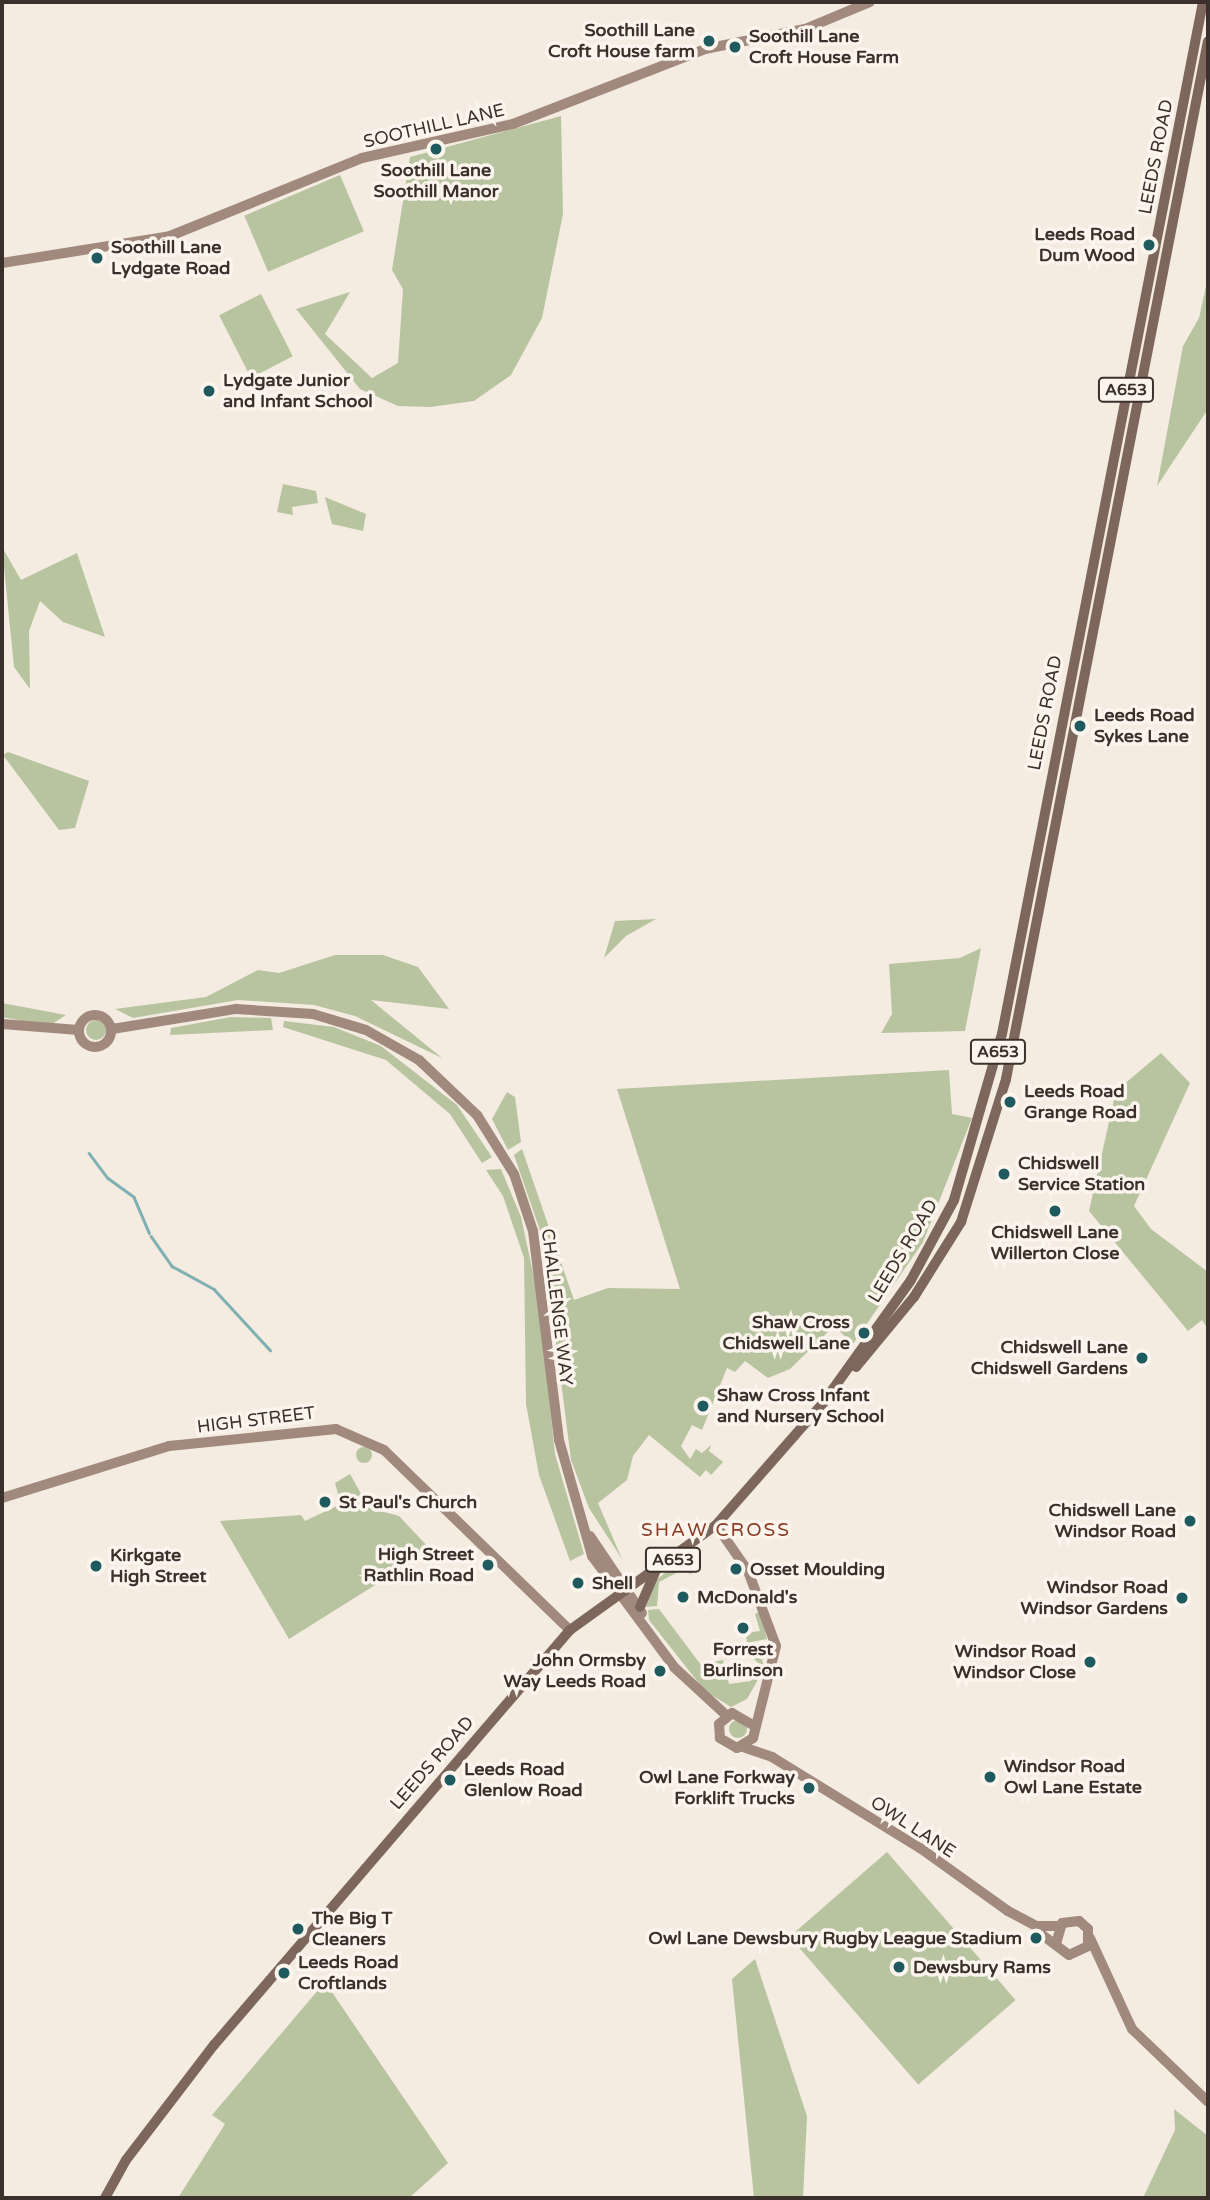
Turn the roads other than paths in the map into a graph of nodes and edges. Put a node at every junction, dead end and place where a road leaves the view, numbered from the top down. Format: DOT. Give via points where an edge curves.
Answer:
graph roads {
  1 [pos="870,2"];
  2 [pos="1203,2"];
  3 [pos="1208,41"];
  4 [pos="1160,253"];
  5 [pos="2,263"];
  6 [pos="1066,705"];
  7 [pos="1078,706"];
  8 [pos="2,1024"];
  9 [pos="112,1029"];
  10 [pos="79,1030"];
  11 [pos="830,1395"];
  12 [pos="2,1498"];
  13 [pos="729,1510"];
  14 [pos="716,1525"];
  15 [pos="728,1542"];
  16 [pos="656,1570"];
  17 [pos="621,1590"];
  18 [pos="640,1607"];
  19 [pos="644,1624"];
  20 [pos="570,1630"];
  21 [pos="760,1701"];
  22 [pos="710,1705"];
  23 [pos="740,1713"];
  24 [pos="726,1715"];
  25 [pos="719,1724"];
  26 [pos="753,1725"];
  27 [pos="752,1738"];
  28 [pos="743,1747"];
  29 [pos="772,1757"];
  30 [pos="1036,1926"];
  31 [pos="1060,1926"];
  32 [pos="1090,1938"];
  33 [pos="1056,1944"];
  34 [pos="1082,1952"];
  35 [pos="1099,1964"];
  36 [pos="1208,2102"];
  37 [pos="105,2198"];
  1 -- 5 [label="main road, SOOTHILL LANE" via="805,29 705,49 513,124 362,158 170,236"];
  2 -- 4 [label="main road, LEEDS ROAD / A653"];
  3 -- 4 [label="main road, LEEDS ROAD / A653"];
  4 -- 6 [label="main road, LEEDS ROAD / A653"];
  4 -- 7 [label="main road, LEEDS ROAD / A653"];
  6 -- 7 [label="main road"];
  6 -- 11 [label="main road, LEEDS ROAD / A653" via="1002,1034 966,1169 911,1280"];
  7 -- 11 [label="main road, LEEDS ROAD / A653" via="1006,1079 978,1179 961,1222 914,1297"];
  8 -- 10 [label="main road"];
  9 -- 10 [label="main road" via="94,1014"];
  9 -- 10 [label="main road" via="98,1047 84,1043"];
  9 -- 17 [label="main road, CHALLENGE WAY" via="236,1009 313,1014 366,1030 419,1060 477,1115 514,1174 533,1231 559,1440 592,1556"];
  11 -- 13 [label="main road, LEEDS ROAD / A653"];
  12 -- 20 [label="main road, HIGH STREET" via="169,1446 336,1429 384,1450"];
  13 -- 14 [label="main road, LEEDS ROAD / A653"];
  13 -- 15 [label="main road"];
  14 -- 15 [label="main road"];
  14 -- 16 [label="main road, LEEDS ROAD / A653"];
  15 -- 21 [label="main road" via="761,1601 776,1646"];
  16 -- 17 [label="main road, LEEDS ROAD / A653"];
  16 -- 18 [label="main road"];
  17 -- 18 [label="main road"];
  17 -- 19 [label="main road"];
  17 -- 20 [label="main road, LEEDS ROAD / A653"];
  18 -- 19 [label="main road"];
  19 -- 22 [label="main road"];
  20 -- 37 [label="main road, LEEDS ROAD / A653" via="214,2045 126,2160"];
  21 -- 23 [label="main road"];
  21 -- 26 [label="main road"];
  22 -- 24 [label="main road"];
  22 -- 25 [label="main road"];
  23 -- 24 [label="main road"];
  23 -- 26 [label="main road"];
  24 -- 25 [label="main road"];
  25 -- 28 [label="main road" via="725,1745"];
  26 -- 27 [label="main road"];
  27 -- 28 [label="main road"];
  27 -- 29 [label="main road"];
  28 -- 29 [label="main road"];
  29 -- 30 [label="main road, OWL LANE"];
  30 -- 31 [label="main road"];
  30 -- 33 [label="main road, OWL LANE"];
  31 -- 32 [label="main road" via="1079,1921"];
  31 -- 33 [label="main road"];
  32 -- 34 [label="main road"];
  32 -- 35 [label="main road, OWL LANE"];
  33 -- 34 [label="main road, OWL LANE" via="1069,1955"];
  34 -- 35 [label="main road, OWL LANE"];
  35 -- 36 [label="main road, OWL LANE" via="1132,2029"];
}
